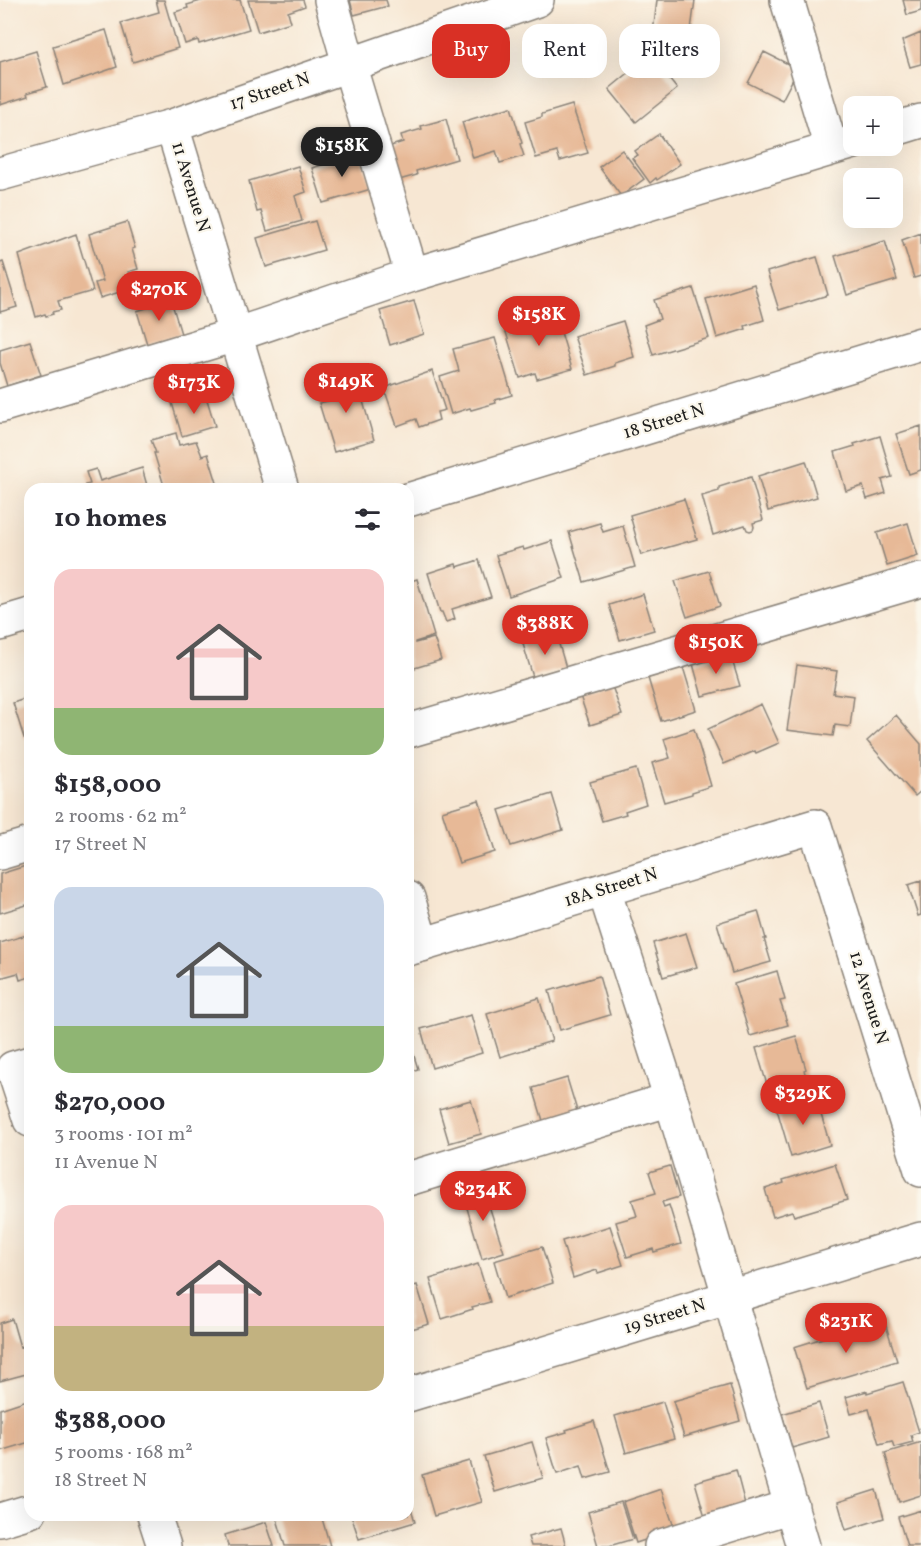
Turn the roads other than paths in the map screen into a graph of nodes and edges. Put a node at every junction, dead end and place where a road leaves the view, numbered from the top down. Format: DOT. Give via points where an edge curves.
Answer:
graph roads {
  1 [pos="331,0"];
  2 [pos="537,0"];
  3 [pos="787,0"];
  4 [pos="349,64"];
  5 [pos="921,121"];
  6 [pos="172,126"];
  7 [pos="903,127"];
  8 [pos="842,145"];
  9 [pos="0,174"];
  10 [pos="412,275"];
  11 [pos="235,335"];
  12 [pos="921,344"];
  13 [pos="0,406"];
  14 [pos="280,483"];
  15 [pos="414,498"];
  16 [pos="921,580"];
  17 [pos="24,617"];
  18 [pos="0,624"];
  19 [pos="414,729"];
  20 [pos="815,826"];
  21 [pos="24,846"];
  22 [pos="0,853"];
  23 [pos="604,890"];
  24 [pos="415,947"];
  25 [pos="671,1099"];
  26 [pos="921,1170"];
  27 [pos="414,1177"];
  28 [pos="921,1239"];
  29 [pos="730,1297"];
  30 [pos="414,1393"];
  31 [pos="792,1506"];
  32 [pos="24,1513"];
  33 [pos="0,1520"];
  34 [pos="156,1521"];
  35 [pos="164,1546"];
  36 [pos="661,1546"];
  37 [pos="803,1546"];
  1 -- 4 [label="street"];
  2 -- 4 [label="street, 17 Street N"];
  3 -- 8 [label="street"];
  4 -- 6 [label="street, 17 Street N"];
  4 -- 10 [label="street"];
  5 -- 7 [label="street"];
  6 -- 9 [label="street, 17 Street N"];
  6 -- 11 [label="street, 11 Avenue N"];
  8 -- 10 [label="street"];
  10 -- 11 [label="street"];
  11 -- 13 [label="street"];
  11 -- 14 [label="street, 11 Avenue N"];
  12 -- 15 [label="street, 18 Street N"];
  16 -- 19 [label="street"];
  17 -- 18 [label="street"];
  20 -- 23 [label="street, 18A Street N"];
  20 -- 26 [label="street, 12 Avenue N"];
  21 -- 22 [label="street"];
  23 -- 24 [label="street, 18A Street N"];
  23 -- 25 [label="street"];
  25 -- 27 [label="street"];
  25 -- 29 [label="street"];
  28 -- 29 [label="street, 19 Street N"];
  29 -- 30 [label="street, 19 Street N"];
  29 -- 31 [label="street"];
  31 -- 36 [label="street"];
  31 -- 37 [label="street"];
  32 -- 33 [label="street"];
  34 -- 35 [label="street"];
}
